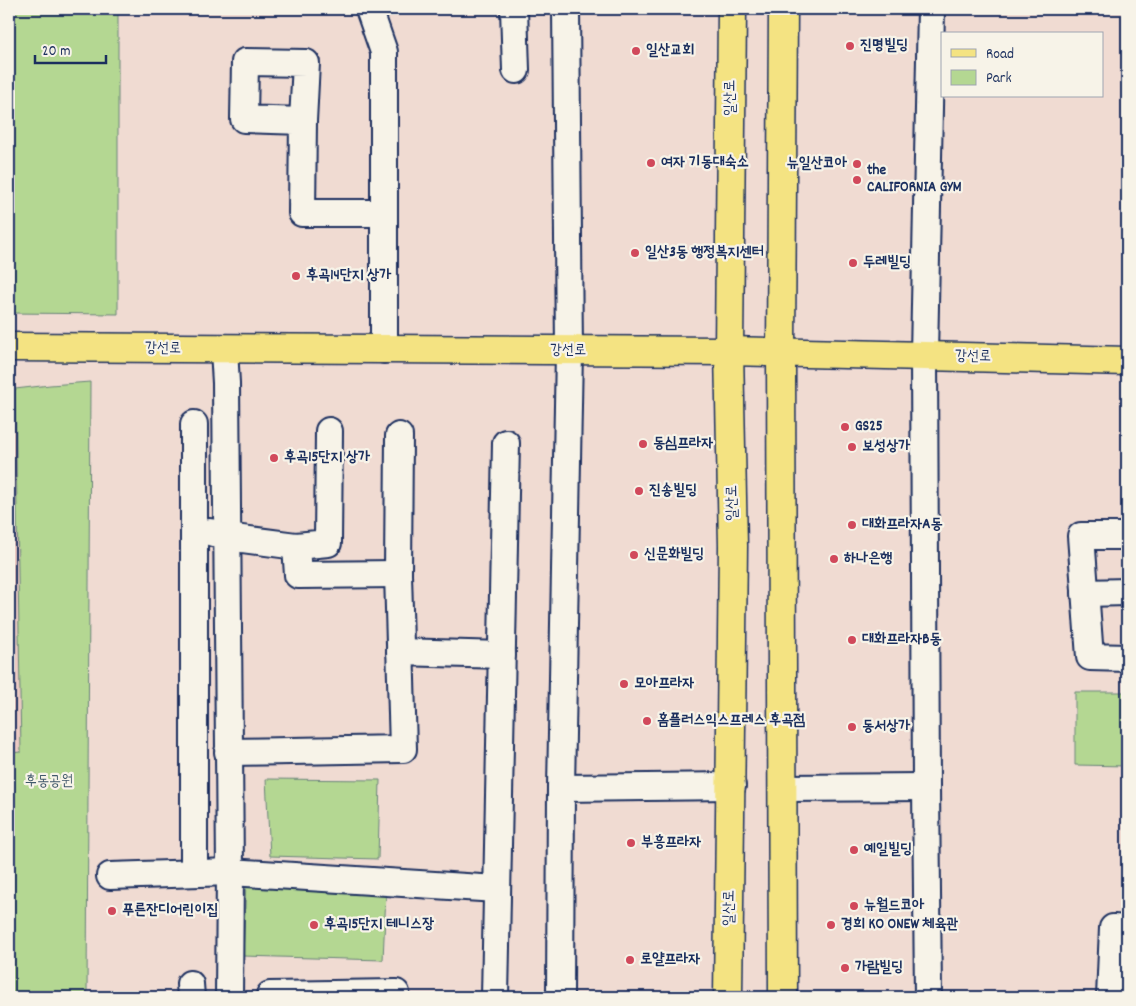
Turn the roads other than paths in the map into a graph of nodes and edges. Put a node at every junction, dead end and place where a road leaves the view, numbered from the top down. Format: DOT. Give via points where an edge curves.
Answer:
graph roads {
  1 [pos="369,9"];
  2 [pos="384,9"];
  3 [pos="514,9"];
  4 [pos="566,9"];
  5 [pos="732,9"];
  6 [pos="783,9"];
  7 [pos="931,9"];
  8 [pos="516,70"];
  9 [pos="303,121"];
  10 [pos="383,213"];
  11 [pos="9,347"];
  12 [pos="224,350"];
  13 [pos="384,350"];
  14 [pos="569,351"];
  15 [pos="729,351"];
  16 [pos="781,354"];
  17 [pos="924,355"];
  18 [pos="1127,360"];
  19 [pos="194,424"];
  20 [pos="329,431"];
  21 [pos="399,436"];
  22 [pos="506,443"];
  23 [pos="194,526"];
  24 [pos="1127,536"];
  25 [pos="227,537"];
  26 [pos="296,546"];
  27 [pos="398,574"];
  28 [pos="1127,592"];
  29 [pos="1085,593"];
  30 [pos="400,652"];
  31 [pos="502,655"];
  32 [pos="1127,658"];
  33 [pos="228,752"];
  34 [pos="732,786"];
  35 [pos="926,787"];
  36 [pos="561,788"];
  37 [pos="783,788"];
  38 [pos="193,790"];
  39 [pos="229,790"];
  40 [pos="194,872"];
  41 [pos="230,872"];
  42 [pos="110,876"];
  43 [pos="497,889"];
  44 [pos="1127,928"];
  45 [pos="1119,967"];
  46 [pos="396,993"];
  47 [pos="270,995"];
  48 [pos="324,996"];
  49 [pos="229,997"];
  50 [pos="495,997"];
  51 [pos="560,997"];
  52 [pos="728,997"];
  53 [pos="783,997"];
  54 [pos="928,997"];
  55 [pos="1110,997"];
  1 -- 2 [label="street"];
  1 -- 10 [label="street" via="384,52"];
  3 -- 8 [label="street"];
  4 -- 14 [label="street"];
  5 -- 15 [label="main road, 일산로"];
  6 -- 16 [label="main road"];
  7 -- 17 [label="street"];
  9 -- 10 [label="street" via="302,213"];
  10 -- 13 [label="street"];
  11 -- 12 [label="main road, 강선로"];
  12 -- 13 [label="main road, 강선로"];
  12 -- 25 [label="street"];
  13 -- 14 [label="main road, 강선로"];
  14 -- 15 [label="main road, 강선로"];
  14 -- 36 [label="street"];
  15 -- 16 [label="main road, 강선로"];
  15 -- 34 [label="main road, 일산로" via="733,546"];
  16 -- 17 [label="main road, 강선로"];
  16 -- 37 [label="main road"];
  17 -- 18 [label="main road, 강선로"];
  17 -- 35 [label="street"];
  19 -- 23 [label="street"];
  20 -- 26 [label="street" via="328,543"];
  21 -- 27 [label="street"];
  22 -- 31 [label="street"];
  23 -- 25 [label="street"];
  23 -- 38 [label="street"];
  24 -- 29 [label="street" via="1081,536"];
  25 -- 26 [label="street"];
  25 -- 33 [label="street"];
  26 -- 27 [label="street" via="298,575"];
  27 -- 30 [label="street"];
  28 -- 29 [label="street"];
  29 -- 32 [label="street" via="1090,657"];
  30 -- 31 [label="street"];
  30 -- 33 [label="street" via="402,749"];
  31 -- 43 [label="street"];
  33 -- 39 [label="street"];
  34 -- 36 [label="street"];
  34 -- 52 [label="main road, 일산로"];
  35 -- 37 [label="street"];
  35 -- 54 [label="street"];
  36 -- 51 [label="street"];
  37 -- 53 [label="main road"];
  38 -- 39 [label="street"];
  38 -- 40 [label="street"];
  39 -- 41 [label="street"];
  40 -- 41 [label="street"];
  40 -- 42 [label="street"];
  41 -- 43 [label="street"];
  41 -- 49 [label="street"];
  43 -- 50 [label="street"];
  44 -- 45 [label="street" via="1113,928"];
  45 -- 55 [label="street"];
  46 -- 48 [label="street"];
  47 -- 48 [label="street"];
}
